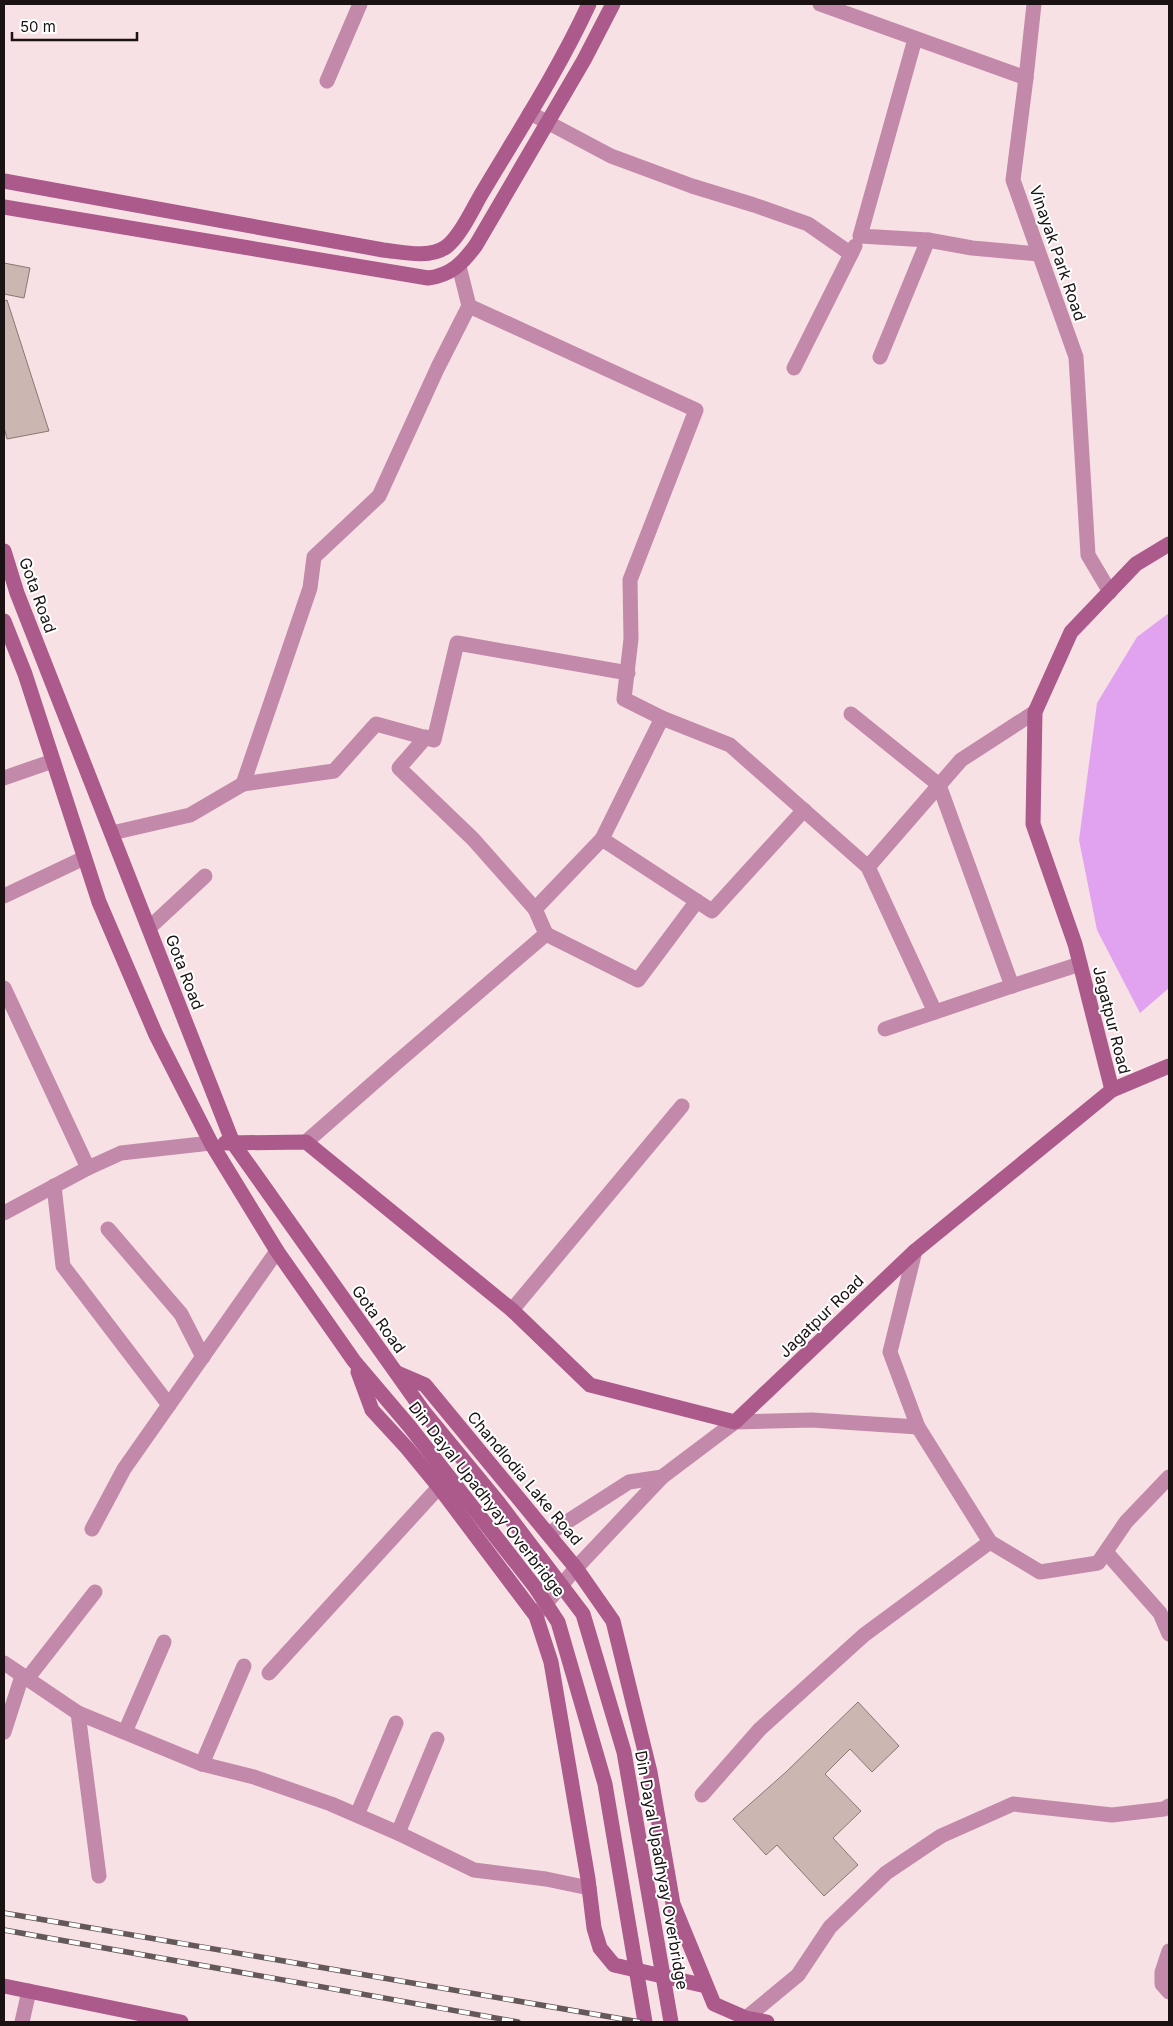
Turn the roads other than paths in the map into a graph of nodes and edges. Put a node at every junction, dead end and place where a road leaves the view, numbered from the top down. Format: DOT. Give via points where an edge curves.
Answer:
graph roads {
  1 [pos="360,4"];
  2 [pos="589,4"];
  3 [pos="613,4"];
  4 [pos="820,4"];
  5 [pos="1034,4"];
  6 [pos="915,39"];
  7 [pos="1026,78"];
  8 [pos="327,81"];
  9 [pos="530,113"];
  10 [pos="548,122"];
  11 [pos="4,181"];
  12 [pos="4,208"];
  13 [pos="167,212"];
  14 [pos="164,233"];
  15 [pos="860,236"];
  16 [pos="928,240"];
  17 [pos="851,254"];
  18 [pos="1039,254"];
  19 [pos="459,266"];
  20 [pos="469,306"];
  21 [pos="880,357"];
  22 [pos="794,368"];
  23 [pos="1169,544"];
  24 [pos="4,550"];
  25 [pos="1110,592"];
  26 [pos="4,620"];
  27 [pos="628,672"];
  28 [pos="1035,712"];
  29 [pos="851,714"];
  30 [pos="662,718"];
  31 [pos="426,738"];
  32 [pos="53,761"];
  33 [pos="4,778"];
  34 [pos="243,784"];
  35 [pos="939,785"];
  36 [pos="804,810"];
  37 [pos="112,833"];
  38 [pos="602,839"];
  39 [pos="84,858"];
  40 [pos="868,867"];
  41 [pos="205,876"];
  42 [pos="4,896"];
  43 [pos="696,901"];
  44 [pos="535,909"];
  45 [pos="149,928"];
  46 [pos="546,934"];
  47 [pos="1080,964"];
  48 [pos="1012,986"];
  49 [pos="4,988"];
  50 [pos="935,1012"];
  51 [pos="885,1029"];
  52 [pos="1169,1066"];
  53 [pos="1112,1090"];
  54 [pos="682,1106"];
  55 [pos="306,1142"];
  56 [pos="211,1143"];
  57 [pos="233,1143"];
  58 [pos="88,1168"];
  59 [pos="54,1186"];
  60 [pos="4,1213"];
  61 [pos="108,1229"];
  62 [pos="277,1251"];
  63 [pos="914,1251"];
  64 [pos="512,1310"];
  65 [pos="202,1357"];
  66 [pos="354,1361"];
  67 [pos="396,1373"];
  68 [pos="169,1405"];
  69 [pos="735,1422"];
  70 [pos="918,1427"];
  71 [pos="662,1477"];
  72 [pos="1169,1477"];
  73 [pos="439,1488"];
  74 [pos="92,1529"];
  75 [pos="548,1534"];
  76 [pos="990,1542"];
  77 [pos="1106,1552"];
  78 [pos="576,1568"];
  79 [pos="95,1592"];
  80 [pos="536,1616"];
  81 [pos="1169,1634"];
  82 [pos="164,1642"];
  83 [pos="4,1664"];
  84 [pos="244,1666"];
  85 [pos="269,1673"];
  86 [pos="25,1678"];
  87 [pos="78,1713"];
  88 [pos="396,1723"];
  89 [pos="4,1732"];
  90 [pos="124,1732"];
  91 [pos="437,1739"];
  92 [pos="202,1764"];
  93 [pos="702,1795"];
  94 [pos="1169,1806"];
  95 [pos="357,1815"];
  96 [pos="398,1833"];
  97 [pos="99,1876"];
  98 [pos="589,1888"];
  99 [pos="1169,1951"];
  100 [pos="4,1986"];
  101 [pos="706,1986"];
  102 [pos="28,1991"];
  103 [pos="1169,1992"];
  104 [pos="746,2018"];
  105 [pos="22,2022"];
  106 [pos="181,2022"];
  107 [pos="645,2022"];
  108 [pos="671,2022"];
  109 [pos="767,2022"];
  1 -- 8 [label="street"];
  2 -- 9 [label="street"];
  3 -- 10 [label="street"];
  4 -- 6 [label="street"];
  5 -- 7 [label="street, Vinayak Park Road"];
  6 -- 7 [label="street"];
  6 -- 15 [label="street"];
  7 -- 18 [label="street, Vinayak Park Road" via="1013,180"];
  9 -- 10 [label="street"];
  9 -- 13 [label="street" via="453,240 439,251 383,250"];
  10 -- 17 [label="street" via="611,156 808,224"];
  10 -- 19 [label="street" via="476,245"];
  11 -- 13 [label="street"];
  12 -- 14 [label="street"];
  13 -- 14 [label="street"];
  14 -- 19 [label="street" via="428,278 446,274"];
  15 -- 16 [label="street"];
  15 -- 17 [label="street"];
  16 -- 18 [label="street"];
  16 -- 21 [label="street"];
  17 -- 22 [label="street"];
  18 -- 25 [label="street, Vinayak Park Road" via="1076,357 1088,555"];
  19 -- 20 [label="street"];
  20 -- 27 [label="street" via="696,410 630,580"];
  20 -- 34 [label="street" via="379,496 314,557 310,588"];
  23 -- 25 [label="street, Jagatpur Road" via="1136,564"];
  24 -- 37 [label="street, Gota Road" via="17,593"];
  25 -- 28 [label="street, Jagatpur Road" via="1072,632"];
  26 -- 32 [label="street"];
  27 -- 30 [label="street" via="624,699"];
  27 -- 31 [label="street" via="457,643 434,740"];
  28 -- 35 [label="street" via="961,760"];
  28 -- 47 [label="street, Jagatpur Road" via="1034,824"];
  29 -- 35 [label="street"];
  30 -- 36 [label="street" via="730,745"];
  30 -- 38 [label="street"];
  31 -- 34 [label="street" via="376,724 334,771"];
  31 -- 44 [label="street" via="399,768 473,839"];
  32 -- 33 [label="street"];
  32 -- 39 [label="street"];
  34 -- 37 [label="street" via="190,815"];
  35 -- 40 [label="street"];
  35 -- 48 [label="street"];
  36 -- 40 [label="street"];
  36 -- 43 [label="street" via="712,911"];
  37 -- 45 [label="street, Gota Road"];
  38 -- 43 [label="street"];
  38 -- 44 [label="street"];
  39 -- 42 [label="street"];
  39 -- 56 [label="street" via="99,902 156,1035"];
  40 -- 50 [label="street"];
  41 -- 45 [label="street"];
  43 -- 46 [label="street" via="638,980"];
  44 -- 46 [label="street"];
  45 -- 57 [label="street, Gota Road"];
  46 -- 55 [label="street"];
  47 -- 48 [label="street"];
  47 -- 53 [label="street, Jagatpur Road"];
  48 -- 50 [label="street"];
  49 -- 58 [label="street"];
  50 -- 51 [label="street"];
  52 -- 53 [label="street"];
  53 -- 63 [label="street, Jagatpur Road"];
  54 -- 64 [label="street"];
  55 -- 57 [label="street"];
  55 -- 64 [label="street"];
  56 -- 57 [label="street"];
  56 -- 58 [label="street" via="121,1153"];
  56 -- 62 [label="street"];
  57 -- 67 [label="street, Gota Road"];
  58 -- 59 [label="street"];
  59 -- 60 [label="street"];
  59 -- 68 [label="street" via="63,1266"];
  61 -- 65 [label="street" via="181,1314"];
  62 -- 65 [label="street"];
  62 -- 66 [label="street"];
  63 -- 69 [label="street, Jagatpur Road"];
  63 -- 70 [label="street" via="890,1352"];
  64 -- 69 [label="street" via="590,1385"];
  65 -- 68 [label="street"];
  66 -- 73 [label="street" via="372,1410"];
  66 -- 107 [label="street, Din Dayal Upadhyay Overbridge" via="535,1586 558,1622 605,1784"];
  67 -- 75 [label="street, Chandlodia Lake Road" via="425,1385"];
  67 -- 108 [label="street, Din Dayal Upadhyay Overbridge" via="583,1614 624,1752"];
  68 -- 74 [label="street" via="124,1469"];
  69 -- 70 [label="street" via="812,1420"];
  69 -- 71 [label="street, Chandlodia Lake Road"];
  70 -- 76 [label="street"];
  71 -- 75 [label="street" via="629,1482"];
  71 -- 78 [label="street, Chandlodia Lake Road"];
  72 -- 77 [label="street" via="1126,1522"];
  73 -- 80 [label="street"];
  73 -- 85 [label="street"];
  75 -- 78 [label="street, Chandlodia Lake Road"];
  76 -- 77 [label="street" via="1040,1572 1098,1563"];
  76 -- 93 [label="street" via="864,1636 760,1729"];
  77 -- 81 [label="street" via="1160,1613"];
  78 -- 80 [label="street"];
  78 -- 101 [label="street" via="613,1621 650,1772 673,1904"];
  79 -- 86 [label="street"];
  80 -- 98 [label="street" via="551,1662"];
  82 -- 90 [label="street"];
  83 -- 86 [label="street"];
  84 -- 92 [label="street"];
  86 -- 87 [label="street"];
  86 -- 89 [label="street"];
  87 -- 90 [label="street"];
  87 -- 97 [label="street"];
  88 -- 95 [label="street"];
  90 -- 92 [label="street"];
  91 -- 96 [label="street"];
  92 -- 95 [label="street" via="254,1777"];
  94 -- 104 [label="street" via="1112,1815 1013,1804 941,1836 886,1873 830,1927 798,1975"];
  95 -- 96 [label="street"];
  96 -- 98 [label="street" via="474,1870"];
  98 -- 101 [label="street" via="600,1948 614,1965"];
  99 -- 103 [label="street" via="1162,1984"];
  100 -- 102 [label="street"];
  101 -- 104 [label="street" via="714,2004"];
  102 -- 105 [label="street"];
  102 -- 106 [label="street"];
  104 -- 109 [label="street"];
}
